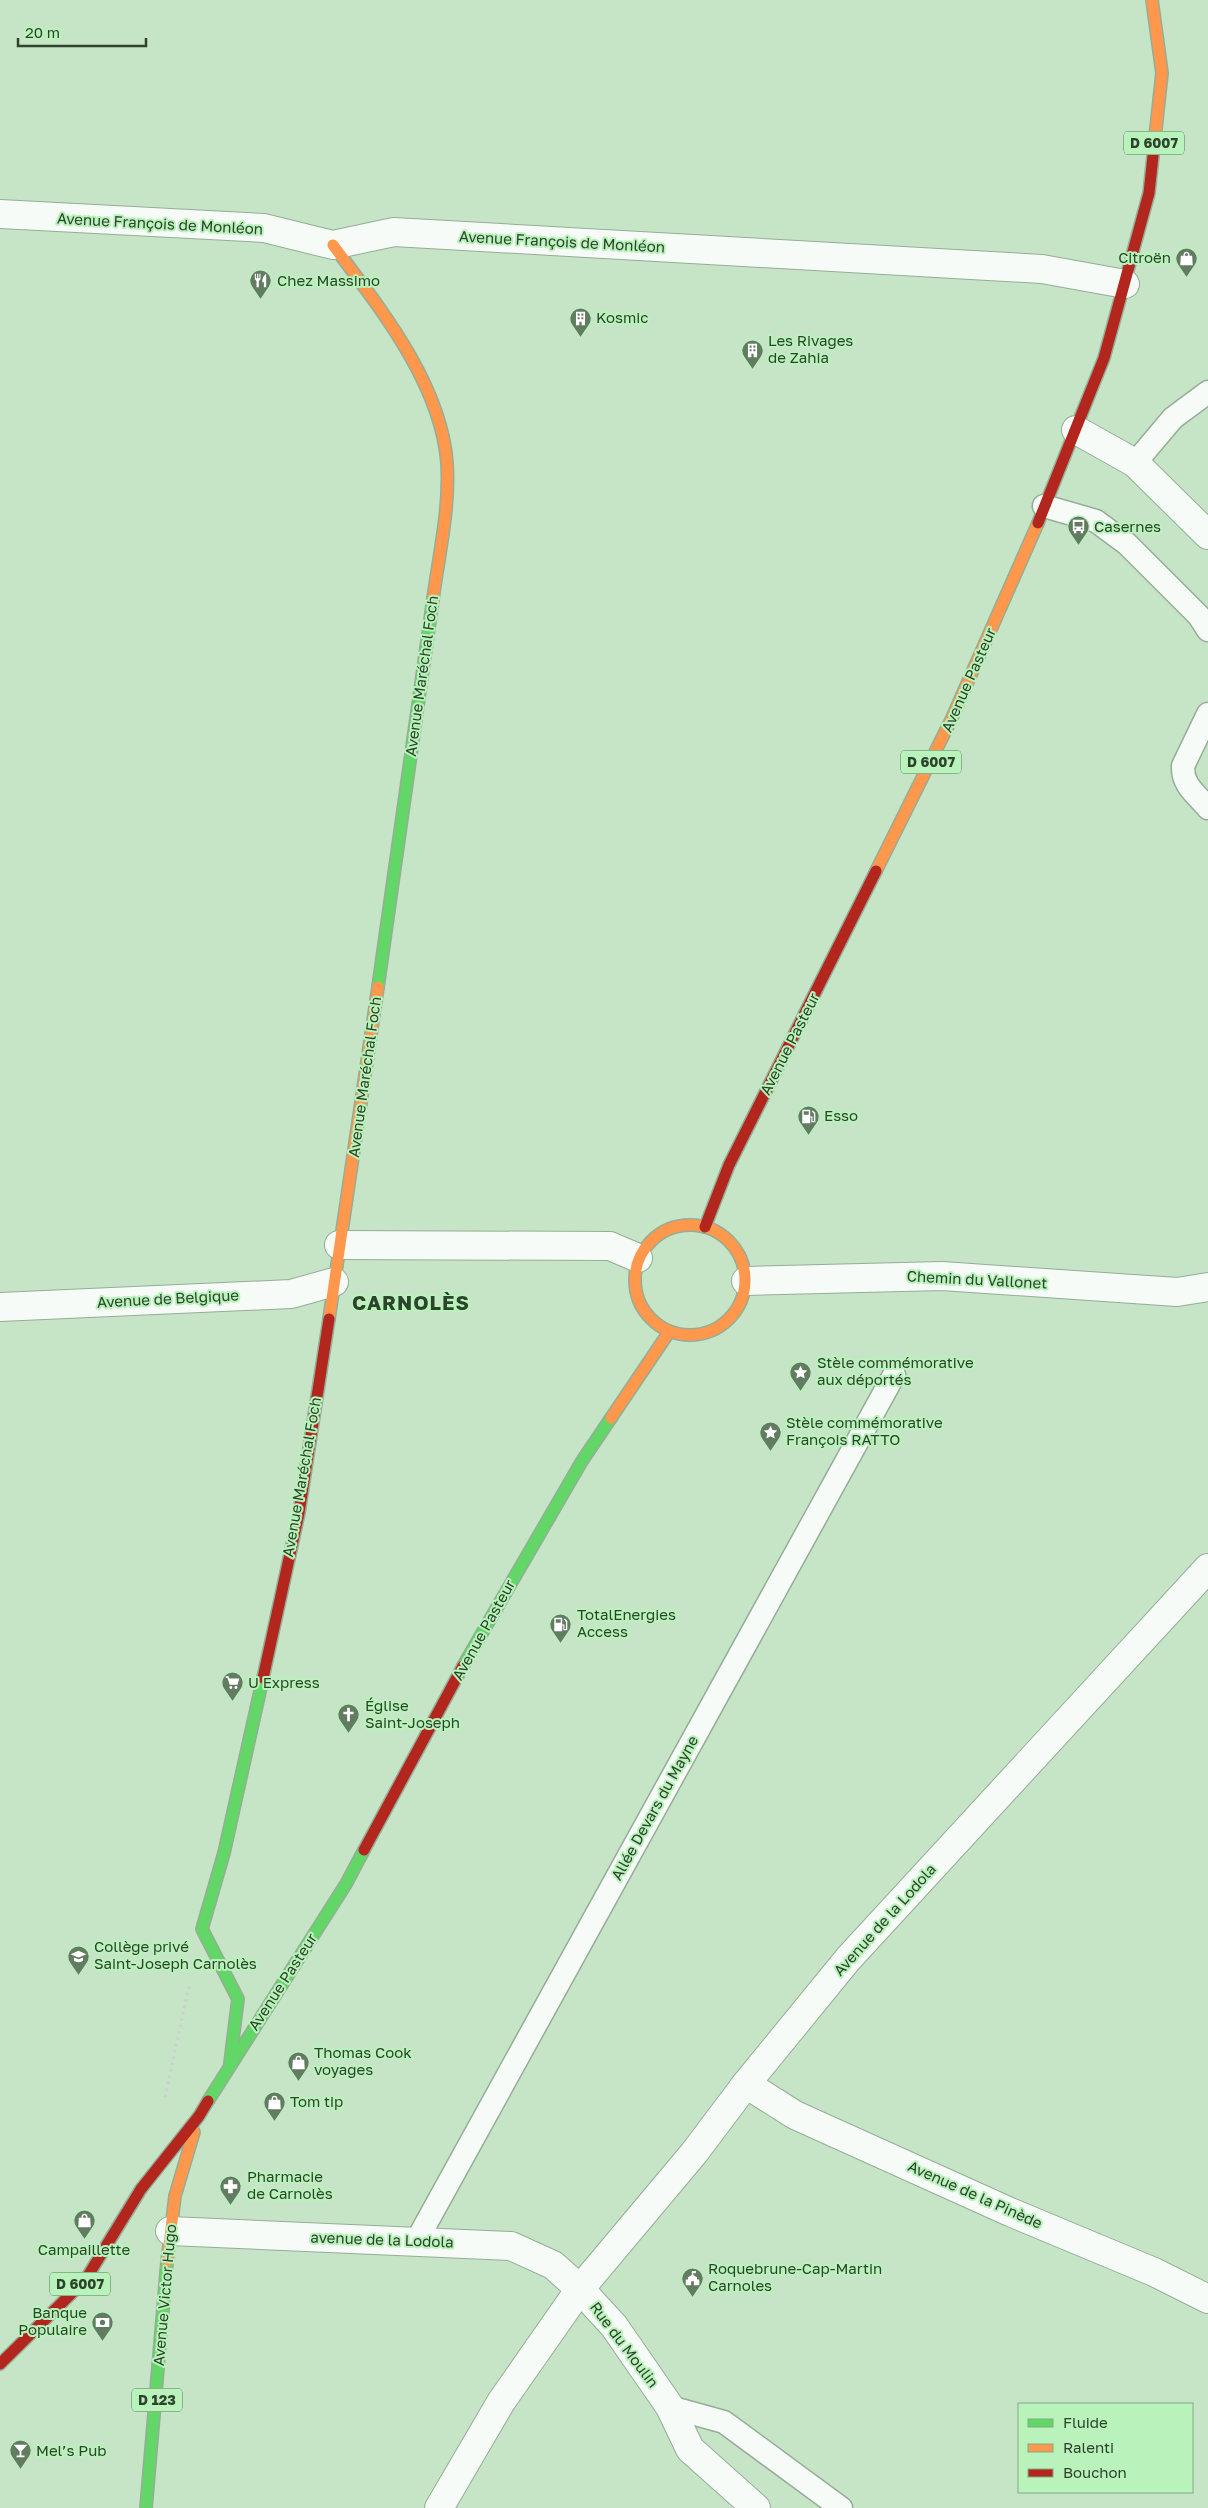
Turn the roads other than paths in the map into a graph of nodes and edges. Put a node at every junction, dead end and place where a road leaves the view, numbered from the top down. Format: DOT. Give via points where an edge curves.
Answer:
graph roads {
  1 [pos="1152,0"];
  2 [pos="0,214"];
  3 [pos="333,245"];
  4 [pos="1125,284"];
  5 [pos="1208,392"];
  6 [pos="1076,430"];
  7 [pos="1135,463"];
  8 [pos="1044,506"];
  9 [pos="1208,535"];
  10 [pos="1208,630"];
  11 [pos="1208,714"];
  12 [pos="1208,808"];
  13 [pos="705,1227"];
  14 [pos="339,1245"];
  15 [pos="638,1258"];
  16 [pos="334,1282"];
  17 [pos="746,1282"];
  18 [pos="1208,1287"];
  19 [pos="0,1307"];
  20 [pos="669,1332"];
  21 [pos="894,1375"];
  22 [pos="1208,1568"];
  23 [pos="230,2063"];
  24 [pos="746,2084"];
  25 [pos="199,2116"];
  26 [pos="170,2231"];
  27 [pos="417,2240"];
  28 [pos="580,2289"];
  29 [pos="1208,2299"];
  30 [pos="0,2364"];
  31 [pos="670,2407"];
  32 [pos="146,2508"];
  33 [pos="439,2508"];
  34 [pos="756,2508"];
  35 [pos="841,2508"];
  1 -- 4 [label="main road, D 6007" via="1162,74 1149,193"];
  2 -- 3 [label="street, Avenue François de Monléon" via="264,228"];
  3 -- 4 [label="street, Avenue François de Monléon" via="394,232 1042,270"];
  3 -- 14 [label="main road, Avenue Maréchal Foch" via="405,346 431,401 446,457 446,506"];
  4 -- 6 [label="main road, Avenue Pasteur / D 6007" via="1104,358"];
  5 -- 7 [label="lane" via="1173,418"];
  6 -- 7 [label="street"];
  6 -- 8 [label="main road, Avenue Pasteur / D 6007"];
  7 -- 9 [label="street"];
  8 -- 10 [label="lane" via="1096,521 1127,544 1199,616"];
  8 -- 13 [label="main road, Avenue Pasteur / D 6007" via="951,720 729,1165"];
  11 -- 12 [label="lane" via="1183,766 1183,774 1185,783"];
  13 -- 15 [label="main road" via="679,1225 654,1236"];
  13 -- 17 [label="main road" via="727,1238 741,1257"];
  14 -- 15 [label="street" via="610,1246"];
  14 -- 16 [label="main road, Avenue Maréchal Foch"];
  15 -- 20 [label="main road" via="635,1287 646,1314"];
  16 -- 19 [label="street, Avenue de Belgique" via="291,1294"];
  16 -- 23 [label="main road, Avenue Maréchal Foch" via="299,1512 224,1853 202,1929 238,1999"];
  17 -- 18 [label="street, Chemin du Vallonet" via="942,1276 1176,1292"];
  17 -- 20 [label="main road" via="739,1307 721,1327 696,1335"];
  20 -- 23 [label="main road, Avenue Pasteur / D 6007" via="582,1461 488,1620 346,1884"];
  21 -- 27 [label="lane, Allée Devars du Mayne"];
  22 -- 24 [label="street, Avenue de la Lodola" via="848,1959"];
  23 -- 25 [label="main road, D 6007"];
  24 -- 28 [label="street, Avenue de la Lodola" via="694,2153"];
  24 -- 29 [label="street, Avenue de la Pinède" via="795,2115 1010,2212 1154,2272"];
  25 -- 26 [label="main road, Avenue Victor Hugo / D 123" via="174,2196"];
  25 -- 30 [label="main road, D 6007" via="141,2189 86,2279"];
  26 -- 27 [label="street, avenue de la Lodola"];
  26 -- 32 [label="main road, Avenue Victor Hugo / D 123"];
  27 -- 28 [label="street, avenue de la Lodola" via="511,2246 553,2265"];
  28 -- 31 [label="street, Rue du Moulin" via="614,2326"];
  28 -- 33 [label="street, Rue du Moulin" via="501,2402"];
  31 -- 34 [label="street, Rue du Moulin" via="690,2449"];
  31 -- 35 [label="lane" via="724,2422"];
}
